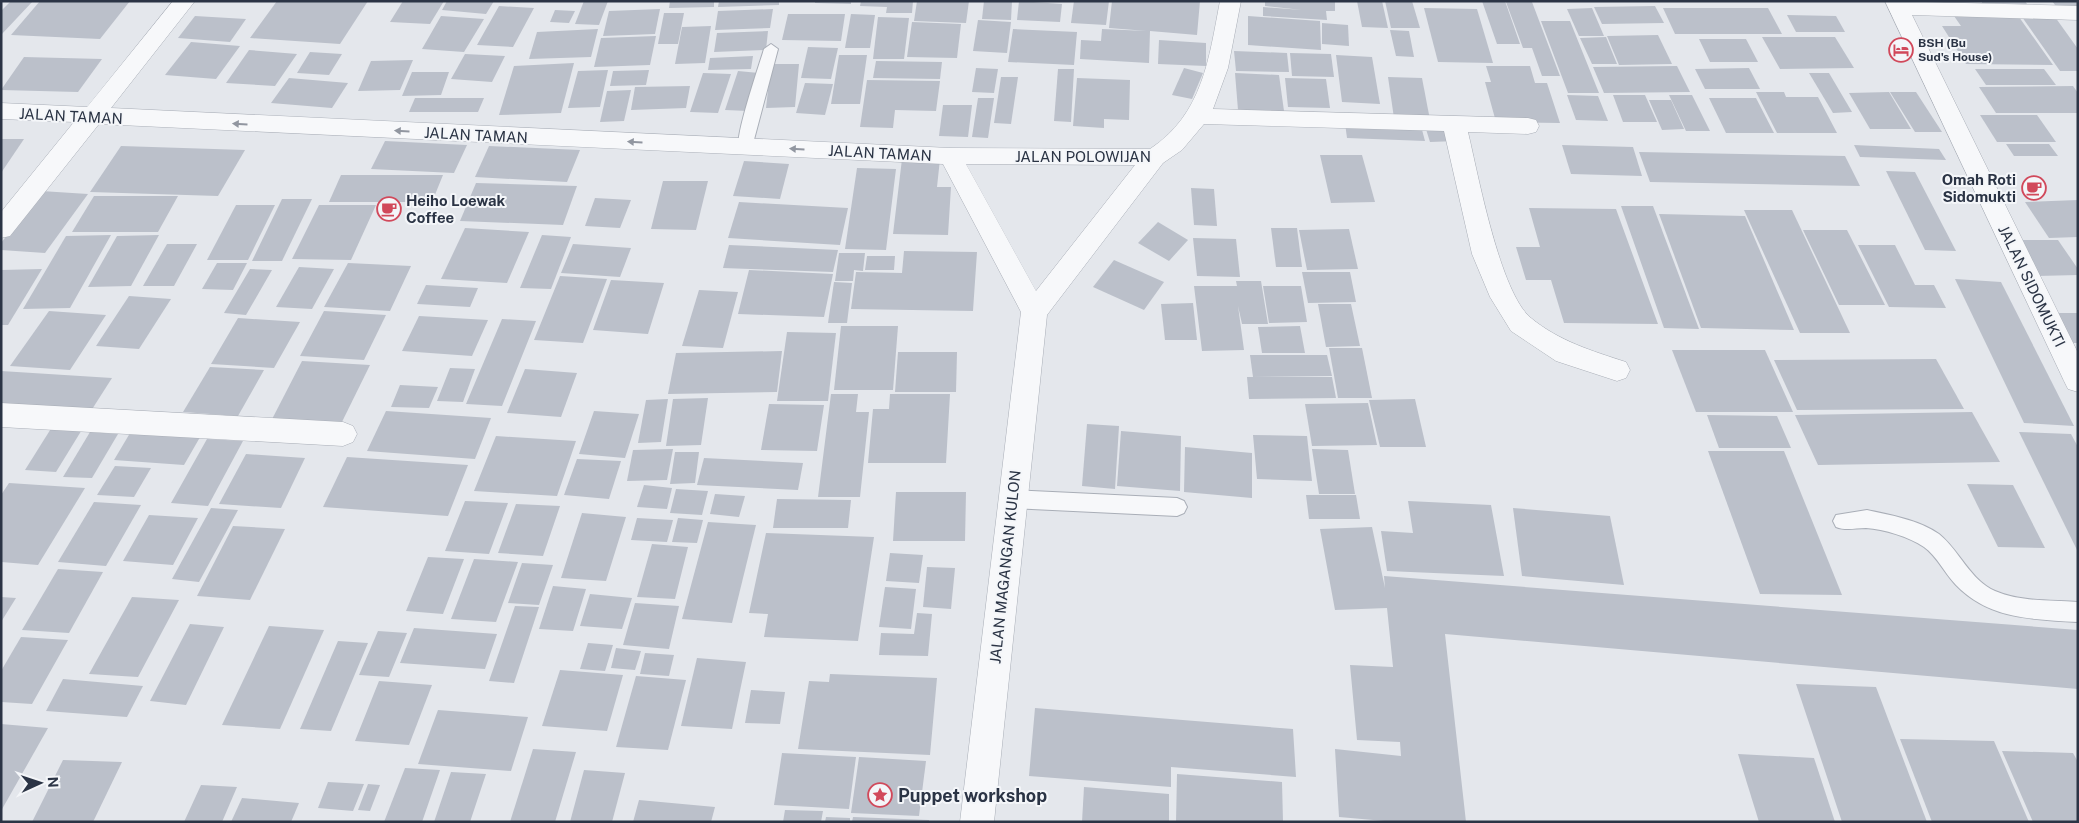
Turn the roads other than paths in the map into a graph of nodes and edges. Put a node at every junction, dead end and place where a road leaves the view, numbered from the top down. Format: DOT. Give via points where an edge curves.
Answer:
graph roads {
  1 [pos="185,1"];
  2 [pos="1231,1"];
  3 [pos="1897,5"];
  4 [pos="2078,13"];
  5 [pos="771,49"];
  6 [pos="1,111"];
  7 [pos="1198,116"];
  8 [pos="92,117"];
  9 [pos="1454,123"];
  10 [pos="1528,126"];
  11 [pos="745,147"];
  12 [pos="950,156"];
  13 [pos="1155,157"];
  14 [pos="1,229"];
  15 [pos="1034,312"];
  16 [pos="1617,370"];
  17 [pos="2078,381"];
  18 [pos="1,415"];
  19 [pos="343,434"];
  20 [pos="1013,499"];
  21 [pos="1177,507"];
  22 [pos="1843,521"];
  23 [pos="2078,612"];
  24 [pos="977,822"];
  1 -- 8 [label="street"];
  2 -- 7 [label="street, JALAN POLOWIJAN" via="1213,83"];
  3 -- 4 [label="street"];
  3 -- 17 [label="street, JALAN SIDOMUKTI"];
  5 -- 11 [label="lane"];
  6 -- 8 [label="street, JALAN TAMAN"];
  7 -- 9 [label="street"];
  7 -- 13 [label="street, JALAN POLOWIJAN" via="1171,149"];
  11 -- 8 [label="street, JALAN TAMAN, one-way"];
  8 -- 14 [label="street"];
  9 -- 10 [label="street"];
  9 -- 16 [label="street" via="1485,254 1503,297 1520,324 1565,353"];
  12 -- 11 [label="street, JALAN TAMAN, one-way"];
  12 -- 13 [label="street, JALAN POLOWIJAN"];
  12 -- 15 [label="street"];
  13 -- 15 [label="street"];
  15 -- 20 [label="street, JALAN MAGANGAN KULON"];
  18 -- 19 [label="street"];
  20 -- 21 [label="lane"];
  20 -- 24 [label="street, JALAN MAGANGAN KULON"];
  22 -- 23 [label="lane" via="1867,518 1899,526 1932,541 1964,579 1986,597 2016,608"];
}
